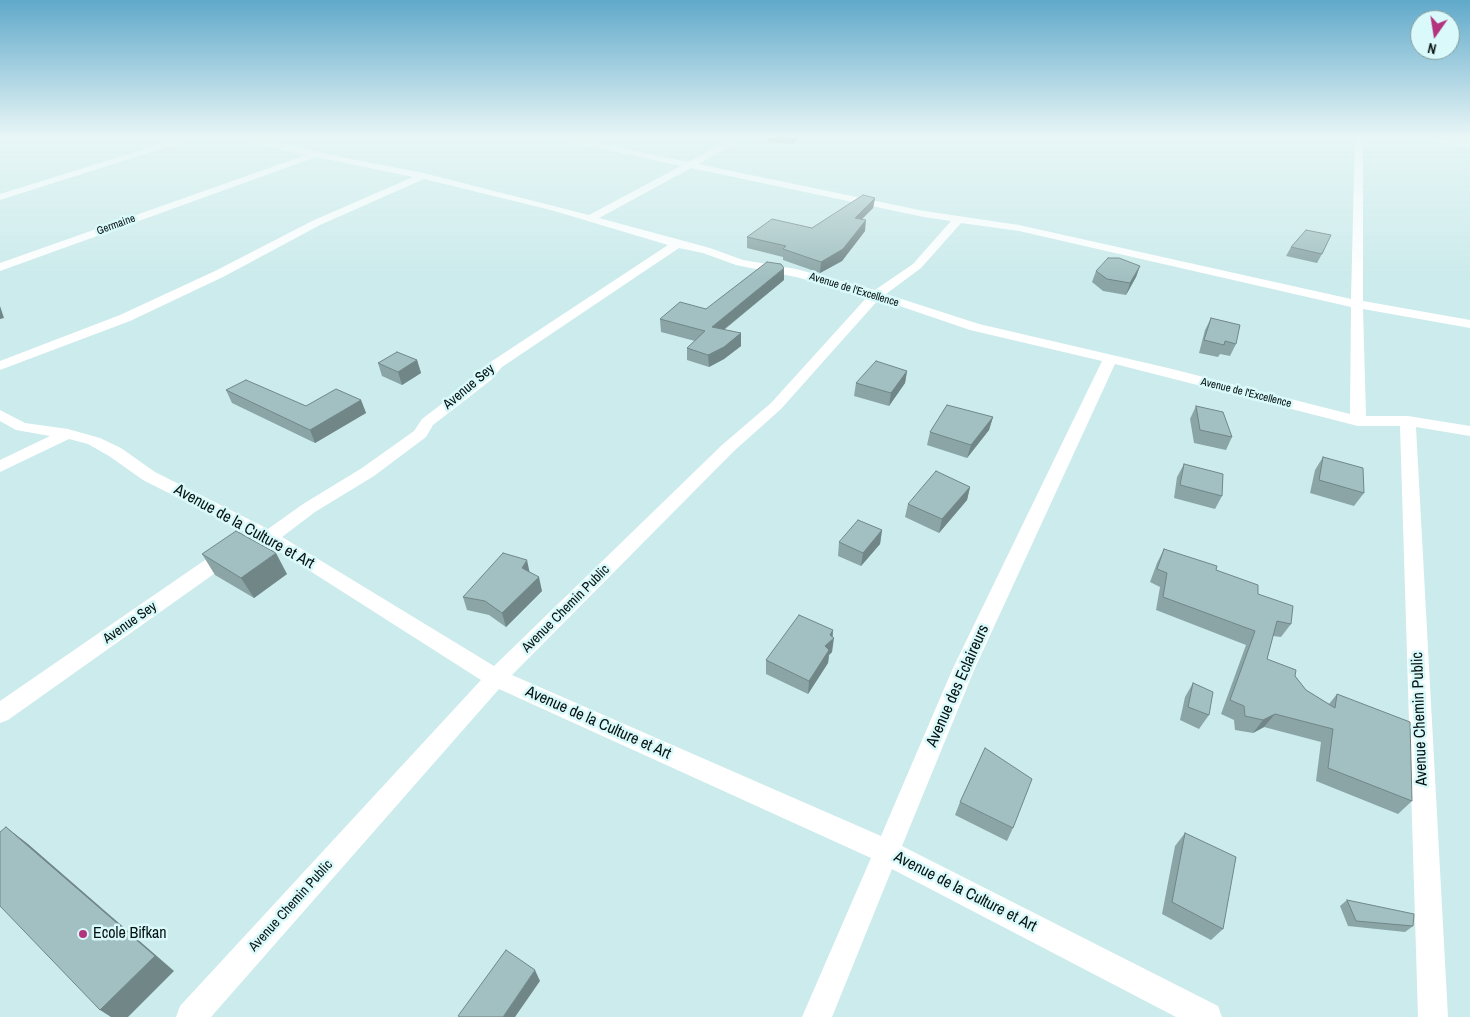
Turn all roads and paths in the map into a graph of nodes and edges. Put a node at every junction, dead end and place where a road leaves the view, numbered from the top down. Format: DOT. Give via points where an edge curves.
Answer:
graph roads {
  1 [pos="47,182"];
  2 [pos="238,182"];
  3 [pos="408,182"];
  4 [pos="449,182"];
  5 [pos="655,182"];
  6 [pos="778,182"];
  7 [pos="1358,182"];
  8 [pos="0,197"];
  9 [pos="591,218"];
  10 [pos="959,220"];
  11 [pos="677,244"];
  12 [pos="0,267"];
  13 [pos="876,295"];
  14 [pos="1357,304"];
  15 [pos="1470,324"];
  16 [pos="1110,359"];
  17 [pos="0,366"];
  18 [pos="0,415"];
  19 [pos="1408,420"];
  20 [pos="1358,421"];
  21 [pos="1470,431"];
  22 [pos="68,434"];
  23 [pos="0,467"];
  24 [pos="264,535"];
  25 [pos="496,678"];
  26 [pos="0,713"];
  27 [pos="886,851"];
  28 [pos="191,1017"];
  29 [pos="817,1017"];
  30 [pos="1207,1017"];
  31 [pos="1433,1017"];
  1 -- 8 [label="street"];
  2 -- 12 [label="street, Germaine"];
  3 -- 17 [label="street" via="316,223 125,318"];
  4 -- 9 [label="street, Avenue de l'Excellence"];
  5 -- 9 [label="street"];
  6 -- 10 [label="street"];
  7 -- 14 [label="street"];
  9 -- 11 [label="street, Avenue de l'Excellence"];
  10 -- 13 [label="street, Avenue Chemin Public" via="916,266"];
  10 -- 14 [label="street" via="1019,228"];
  11 -- 13 [label="street, Avenue de l'Excellence" via="706,250 740,263 796,273"];
  11 -- 24 [label="street, Avenue Sey" via="497,364 486,377 427,422 420,434 368,472"];
  13 -- 16 [label="street, Avenue de l'Excellence" via="975,327"];
  13 -- 25 [label="street, Avenue Chemin Public" via="776,406 728,448"];
  14 -- 15 [label="street"];
  14 -- 20 [label="street"];
  16 -- 20 [label="street, Avenue de l'Excellence"];
  16 -- 27 [label="street, Avenue des Eclaireurs" via="964,668"];
  18 -- 22 [label="street, Avenue de la Culture et Art" via="21,427"];
  19 -- 20 [label="street, Avenue de l'Excellence"];
  19 -- 21 [label="street, Avenue de l'Excellence"];
  19 -- 31 [label="street, Avenue Chemin Public"];
  22 -- 23 [label="street"];
  22 -- 24 [label="street, Avenue de la Culture et Art" via="94,441 149,476"];
  24 -- 25 [label="street, Avenue de la Culture et Art"];
  24 -- 26 [label="street, Avenue Sey"];
  25 -- 27 [label="street, Avenue de la Culture et Art"];
  25 -- 28 [label="street, Avenue Chemin Public"];
  27 -- 29 [label="street, Avenue des Eclaireurs"];
  27 -- 30 [label="street, Avenue de la Culture et Art"];
}
